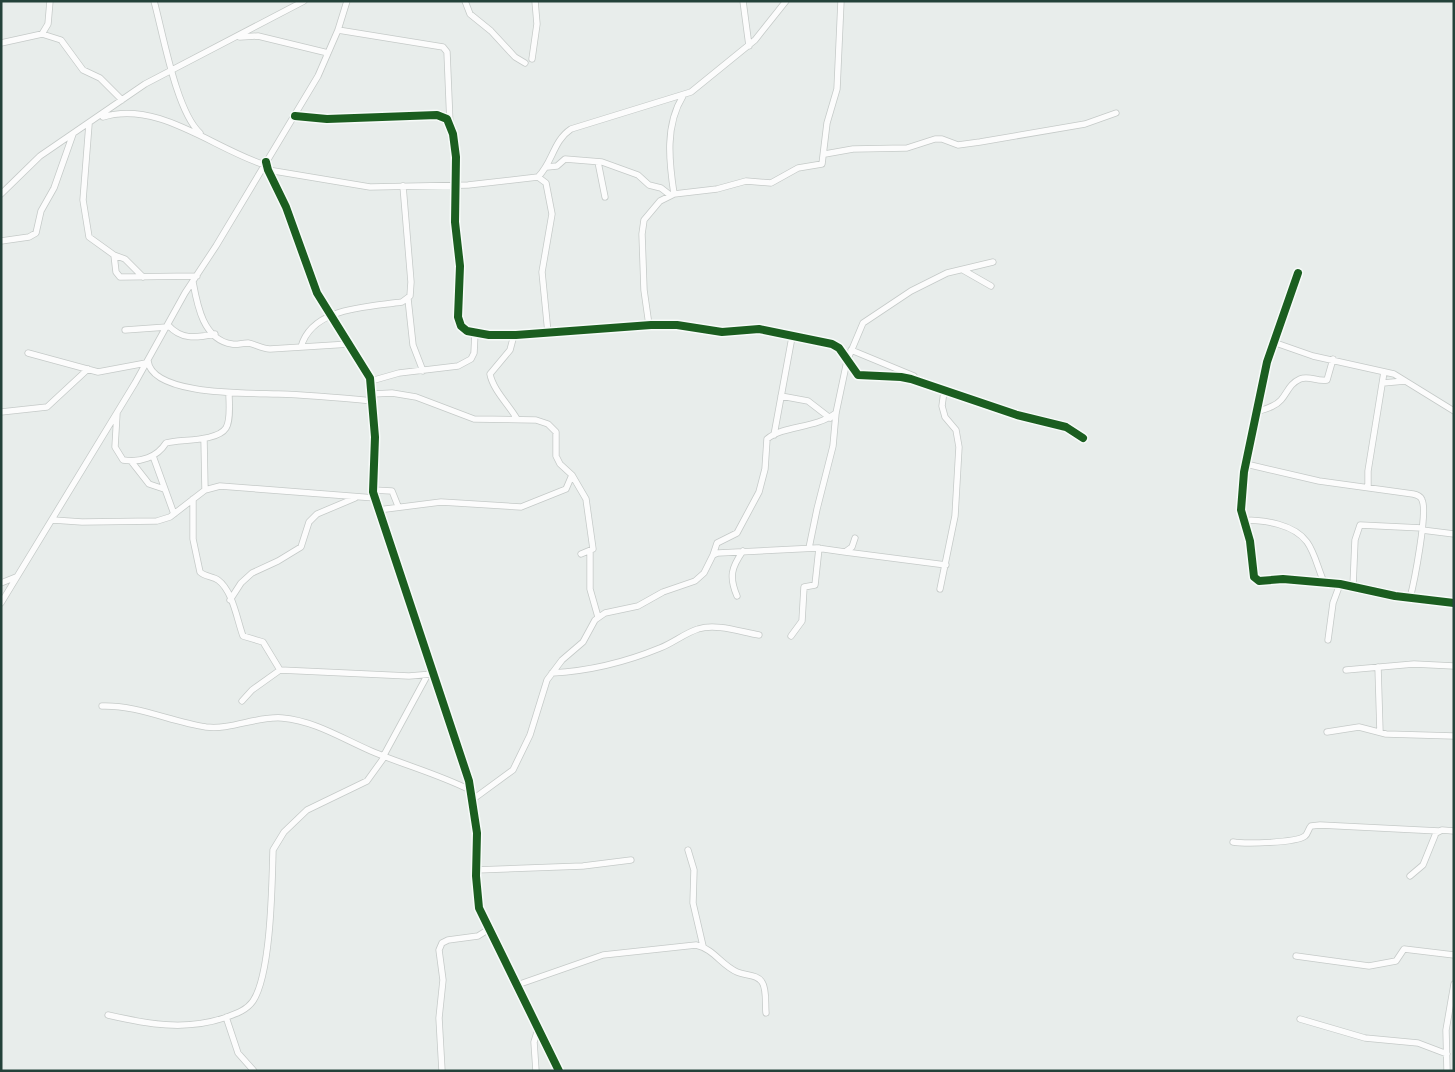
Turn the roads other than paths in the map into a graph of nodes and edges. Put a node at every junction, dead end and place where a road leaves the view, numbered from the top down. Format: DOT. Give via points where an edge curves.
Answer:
graph roads {
  1 [pos="50,1"];
  2 [pos="154,1"];
  3 [pos="304,1"];
  4 [pos="347,1"];
  5 [pos="465,1"];
  6 [pos="535,1"];
  7 [pos="743,1"];
  8 [pos="786,1"];
  9 [pos="841,1"];
  10 [pos="338,30"];
  11 [pos="42,34"];
  12 [pos="234,38"];
  13 [pos="1,43"];
  14 [pos="749,46"];
  15 [pos="328,53"];
  16 [pos="532,59"];
  17 [pos="526,63"];
  18 [pos="172,70"];
  19 [pos="684,96"];
  20 [pos="122,100"];
  21 [pos="1116,113"];
  22 [pos="295,116"];
  23 [pos="97,119"];
  24 [pos="89,124"];
  25 [pos="450,124"];
  26 [pos="73,134"];
  27 [pos="204,136"];
  28 [pos="825,154"];
  29 [pos="598,162"];
  30 [pos="266,166"];
  31 [pos="547,166"];
  32 [pos="538,177"];
  33 [pos="456,185"];
  34 [pos="403,186"];
  35 [pos="1,194"];
  36 [pos="672,194"];
  37 [pos="605,197"];
  38 [pos="1,241"];
  39 [pos="114,255"];
  40 [pos="993,262"];
  41 [pos="963,270"];
  42 [pos="1298,273"];
  43 [pos="197,276"];
  44 [pos="143,277"];
  45 [pos="193,282"];
  46 [pos="991,286"];
  47 [pos="408,299"];
  48 [pos="330,314"];
  49 [pos="648,325"];
  50 [pos="167,326"];
  51 [pos="125,330"];
  52 [pos="475,333"];
  53 [pos="548,333"];
  54 [pos="215,334"];
  55 [pos="514,335"];
  56 [pos="792,337"];
  57 [pos="1273,342"];
  58 [pos="350,344"];
  59 [pos="302,347"];
  60 [pos="851,350"];
  61 [pos="28,353"];
  62 [pos="1332,359"];
  63 [pos="846,361"];
  64 [pos="147,362"];
  65 [pos="88,370"];
  66 [pos="423,371"];
  67 [pos="1384,372"];
  68 [pos="371,381"];
  69 [pos="1405,381"];
  70 [pos="1383,383"];
  71 [pos="930,386"];
  72 [pos="944,391"];
  73 [pos="229,394"];
  74 [pos="373,394"];
  75 [pos="781,396"];
  76 [pos="374,401"];
  77 [pos="118,409"];
  78 [pos="1454,411"];
  79 [pos="1,412"];
  80 [pos="1256,412"];
  81 [pos="836,413"];
  82 [pos="830,418"];
  83 [pos="517,420"];
  84 [pos="774,435"];
  85 [pos="204,438"];
  86 [pos="1082,438"];
  87 [pos="153,456"];
  88 [pos="131,461"];
  89 [pos="1246,464"];
  90 [pos="572,475"];
  91 [pos="1368,486"];
  92 [pos="164,489"];
  93 [pos="205,490"];
  94 [pos="373,490"];
  95 [pos="357,497"];
  96 [pos="375,498"];
  97 [pos="193,499"];
  98 [pos="398,506"];
  99 [pos="378,510"];
  100 [pos="174,514"];
  101 [pos="52,520"];
  102 [pos="1244,520"];
  103 [pos="1422,529"];
  104 [pos="1454,534"];
  105 [pos="855,538"];
  106 [pos="809,548"];
  107 [pos="819,548"];
  108 [pos="743,551"];
  109 [pos="590,552"];
  110 [pos="845,552"];
  111 [pos="581,554"];
  112 [pos="713,555"];
  113 [pos="946,565"];
  114 [pos="16,577"];
  115 [pos="1324,582"];
  116 [pos="1,583"];
  117 [pos="1340,584"];
  118 [pos="1353,586"];
  119 [pos="940,589"];
  120 [pos="737,596"];
  121 [pos="1410,598"];
  122 [pos="230,600"];
  123 [pos="1,603"];
  124 [pos="1454,603"];
  125 [pos="598,617"];
  126 [pos="759,635"];
  127 [pos="791,636"];
  128 [pos="1328,640"];
  129 [pos="1378,666"];
  130 [pos="1454,666"];
  131 [pos="280,670"];
  132 [pos="1346,670"];
  133 [pos="552,673"];
  134 [pos="430,674"];
  135 [pos="242,701"];
  136 [pos="102,706"];
  137 [pos="1328,732"];
  138 [pos="1380,732"];
  139 [pos="1454,736"];
  140 [pos="384,756"];
  141 [pos="470,790"];
  142 [pos="472,800"];
  143 [pos="1439,831"];
  144 [pos="1454,831"];
  145 [pos="1234,842"];
  146 [pos="688,850"];
  147 [pos="631,860"];
  148 [pos="476,870"];
  149 [pos="1410,876"];
  150 [pos="489,929"];
  151 [pos="703,946"];
  152 [pos="1454,955"];
  153 [pos="1296,956"];
  154 [pos="1454,984"];
  155 [pos="517,985"];
  156 [pos="766,1013"];
  157 [pos="108,1015"];
  158 [pos="226,1018"];
  159 [pos="1300,1019"];
  160 [pos="538,1029"];
  161 [pos="1449,1050"];
  162 [pos="254,1071"];
  163 [pos="442,1071"];
  164 [pos="536,1071"];
  165 [pos="559,1071"];
  166 [pos="1447,1071"];
  1 -- 11 [label="street" via="48,24"];
  2 -- 18 [label="street"];
  3 -- 12 [label="street"];
  4 -- 10 [label="street"];
  5 -- 17 [label="street" via="470,14 491,31 514,57"];
  6 -- 16 [label="street" via="538,24"];
  7 -- 14 [label="street"];
  8 -- 14 [label="street"];
  9 -- 28 [label="street" via="838,89 827,123"];
  10 -- 15 [label="street"];
  10 -- 25 [label="street" via="443,47 447,52"];
  11 -- 13 [label="street"];
  11 -- 20 [label="street" via="65,43 83,70 100,78"];
  12 -- 15 [label="street" via="258,36"];
  12 -- 18 [label="street"];
  14 -- 19 [label="street"];
  15 -- 22 [label="street"];
  18 -- 20 [label="street"];
  18 -- 27 [label="street" via="192,124"];
  19 -- 31 [label="street" via="571,129 558,141"];
  19 -- 36 [label="street" via="670,137"];
  20 -- 23 [label="street"];
  21 -- 28 [label="street" via="1085,124 980,142 958,144 935,139 907,148"];
  22 -- 25 [label="street" via="327,119 437,115 443,116"];
  22 -- 30 [label="street"];
  23 -- 24 [label="street"];
  23 -- 27 [label="street" via="121,113 140,114"];
  24 -- 26 [label="street"];
  24 -- 39 [label="street" via="83,200 86,232 92,242"];
  25 -- 33 [label="street" via="456,157"];
  26 -- 35 [label="street" via="34,161"];
  26 -- 38 [label="street" via="54,188 41,211 36,233"];
  27 -- 30 [label="street"];
  28 -- 36 [label="street" via="820,166 798,168 771,183 746,181 717,189"];
  29 -- 31 [label="street" via="565,159 557,166"];
  29 -- 36 [label="street" via="638,175 649,185"];
  29 -- 37 [label="street"];
  30 -- 34 [label="street" via="357,186"];
  30 -- 43 [label="street"];
  30 -- 48 [label="street" via="286,207 317,293"];
  31 -- 32 [label="street"];
  32 -- 33 [label="street"];
  32 -- 53 [label="street" via="546,183 552,214 542,272"];
  33 -- 34 [label="street"];
  33 -- 52 [label="street" via="460,266 458,317 463,328"];
  34 -- 47 [label="street" via="412,282"];
  36 -- 49 [label="street" via="660,201 644,220 644,290"];
  39 -- 44 [label="street" via="129,262"];
  39 -- 44 [label="street" via="120,278"];
  40 -- 41 [label="street"];
  41 -- 46 [label="street"];
  41 -- 60 [label="street" via="911,291 870,317 863,322"];
  42 -- 57 [label="street"];
  43 -- 44 [label="street"];
  43 -- 45 [label="street"];
  45 -- 50 [label="street"];
  45 -- 54 [label="street" via="198,313"];
  47 -- 48 [label="street"];
  47 -- 66 [label="street" via="413,345"];
  48 -- 58 [label="street"];
  48 -- 59 [label="street" via="317,322"];
  49 -- 53 [label="street"];
  49 -- 56 [label="street" via="677,325 722,332 759,329"];
  50 -- 51 [label="street"];
  50 -- 54 [label="street" via="187,337"];
  50 -- 64 [label="street"];
  52 -- 55 [label="street"];
  52 -- 66 [label="street" via="476,345 470,359 458,366"];
  53 -- 55 [label="street"];
  54 -- 59 [label="street" via="220,340 232,344 248,343 270,349"];
  55 -- 83 [label="street" via="510,350 490,374"];
  56 -- 63 [label="street" via="832,344 839,348"];
  56 -- 75 [label="street"];
  57 -- 62 [label="street"];
  57 -- 80 [label="street"];
  58 -- 59 [label="street"];
  58 -- 68 [label="street"];
  60 -- 63 [label="street"];
  60 -- 71 [label="street" via="920,378"];
  61 -- 65 [label="street"];
  62 -- 67 [label="street"];
  62 -- 80 [label="street" via="1327,380 1300,379 1289,387 1277,404"];
  63 -- 71 [label="street" via="858,375 901,377"];
  63 -- 81 [label="street"];
  64 -- 65 [label="street" via="103,372"];
  64 -- 73 [label="street" via="158,378"];
  64 -- 77 [label="street"];
  65 -- 79 [label="street" via="47,407"];
  66 -- 68 [label="street" via="399,373"];
  67 -- 69 [label="street"];
  67 -- 70 [label="street"];
  68 -- 74 [label="street"];
  69 -- 70 [label="street"];
  69 -- 78 [label="street"];
  70 -- 91 [label="street"];
  71 -- 72 [label="street"];
  72 -- 86 [label="street" via="1066,427"];
  72 -- 113 [label="street" via="942,406 945,417 959,437 957,497"];
  73 -- 76 [label="street"];
  73 -- 85 [label="street" via="227,426 224,431"];
  74 -- 76 [label="street"];
  74 -- 83 [label="street" via="416,397 474,419"];
  75 -- 82 [label="street" via="808,401"];
  75 -- 84 [label="street"];
  76 -- 94 [label="street"];
  77 -- 88 [label="street" via="115,447 123,460"];
  77 -- 101 [label="street"];
  80 -- 89 [label="street"];
  81 -- 82 [label="street"];
  81 -- 106 [label="street" via="833,446"];
  82 -- 84 [label="street"];
  83 -- 90 [label="street" via="536,420 553,427 557,438 556,456"];
  84 -- 112 [label="street" via="765,444 759,492 737,533 717,543"];
  85 -- 87 [label="street" via="166,442"];
  85 -- 93 [label="street"];
  87 -- 88 [label="street"];
  87 -- 92 [label="street"];
  88 -- 92 [label="street" via="149,484"];
  89 -- 91 [label="street" via="1319,481"];
  89 -- 102 [label="street" via="1241,510"];
  90 -- 98 [label="street" via="566,489 521,507 441,502"];
  90 -- 109 [label="street" via="586,499 593,549"];
  91 -- 103 [label="street" via="1421,498"];
  92 -- 100 [label="street"];
  93 -- 95 [label="street" via="220,486"];
  93 -- 97 [label="street"];
  94 -- 96 [label="street"];
  94 -- 98 [label="street" via="392,491"];
  95 -- 96 [label="street"];
  95 -- 122 [label="street" via="317,514 309,522 301,547 252,573"];
  96 -- 99 [label="street"];
  97 -- 100 [label="street"];
  97 -- 122 [label="street" via="193,539 200,572 217,579"];
  98 -- 99 [label="street"];
  99 -- 134 [label="street" via="408,593"];
  100 -- 101 [label="street" via="157,521"];
  101 -- 114 [label="street"];
  102 -- 115 [label="street" via="1276,522 1303,537"];
  102 -- 115 [label="street" via="1256,580"];
  103 -- 104 [label="street"];
  103 -- 118 [label="street" via="1360,525 1355,540"];
  103 -- 121 [label="street"];
  105 -- 110 [label="street"];
  106 -- 107 [label="street"];
  106 -- 108 [label="street"];
  107 -- 110 [label="street"];
  107 -- 127 [label="street" via="815,583 804,587 802,621"];
  108 -- 112 [label="street"];
  108 -- 120 [label="street" via="731,571"];
  109 -- 111 [label="street"];
  109 -- 125 [label="street" via="590,589"];
  110 -- 113 [label="street"];
  112 -- 125 [label="street" via="704,574 695,581 663,592 638,606"];
  113 -- 119 [label="street"];
  114 -- 116 [label="street"];
  114 -- 123 [label="street"];
  115 -- 117 [label="street"];
  117 -- 118 [label="street"];
  117 -- 128 [label="street" via="1333,603"];
  118 -- 121 [label="street"];
  121 -- 124 [label="street"];
  122 -- 131 [label="street" via="242,636 263,642"];
  125 -- 133 [label="street" via="580,645"];
  126 -- 133 [label="street" via="729,629 698,629 643,654 579,671"];
  129 -- 130 [label="street"];
  129 -- 132 [label="street"];
  129 -- 138 [label="street"];
  131 -- 134 [label="street"];
  131 -- 135 [label="street"];
  133 -- 142 [label="street" via="543,688 530,735 513,770"];
  134 -- 140 [label="street"];
  134 -- 141 [label="street" via="458,742"];
  136 -- 140 [label="street" via="118,706 206,726 223,727 280,718 295,720 312,724"];
  137 -- 138 [label="street" via="1359,727"];
  138 -- 139 [label="street"];
  140 -- 141 [label="street" via="444,777"];
  140 -- 158 [label="street" via="367,782 307,810 277,840 273,850 263,975 254,1000 246,1009"];
  141 -- 142 [label="street"];
  142 -- 148 [label="street" via="477,832"];
  143 -- 144 [label="street"];
  143 -- 145 [label="street" via="1320,825 1311,826 1301,838 1245,844"];
  143 -- 149 [label="street" via="1433,837 1423,865"];
  146 -- 151 [label="street" via="694,870 693,903"];
  147 -- 148 [label="street" via="583,866"];
  148 -- 150 [label="street" via="479,908"];
  150 -- 155 [label="street"];
  150 -- 163 [label="street" via="478,936 448,940 439,950 443,980 438,1018"];
  151 -- 155 [label="street" via="603,955"];
  151 -- 156 [label="street" via="724,964 762,981"];
  152 -- 153 [label="street" via="1404,949 1396,961 1369,966"];
  154 -- 161 [label="street" via="1447,1021"];
  155 -- 160 [label="street"];
  157 -- 158 [label="street" via="150,1024 197,1025"];
  158 -- 162 [label="street" via="238,1054"];
  159 -- 161 [label="street" via="1371,1040 1418,1043"];
  160 -- 164 [label="street" via="534,1042"];
  160 -- 165 [label="street"];
  161 -- 166 [label="street"];
}
